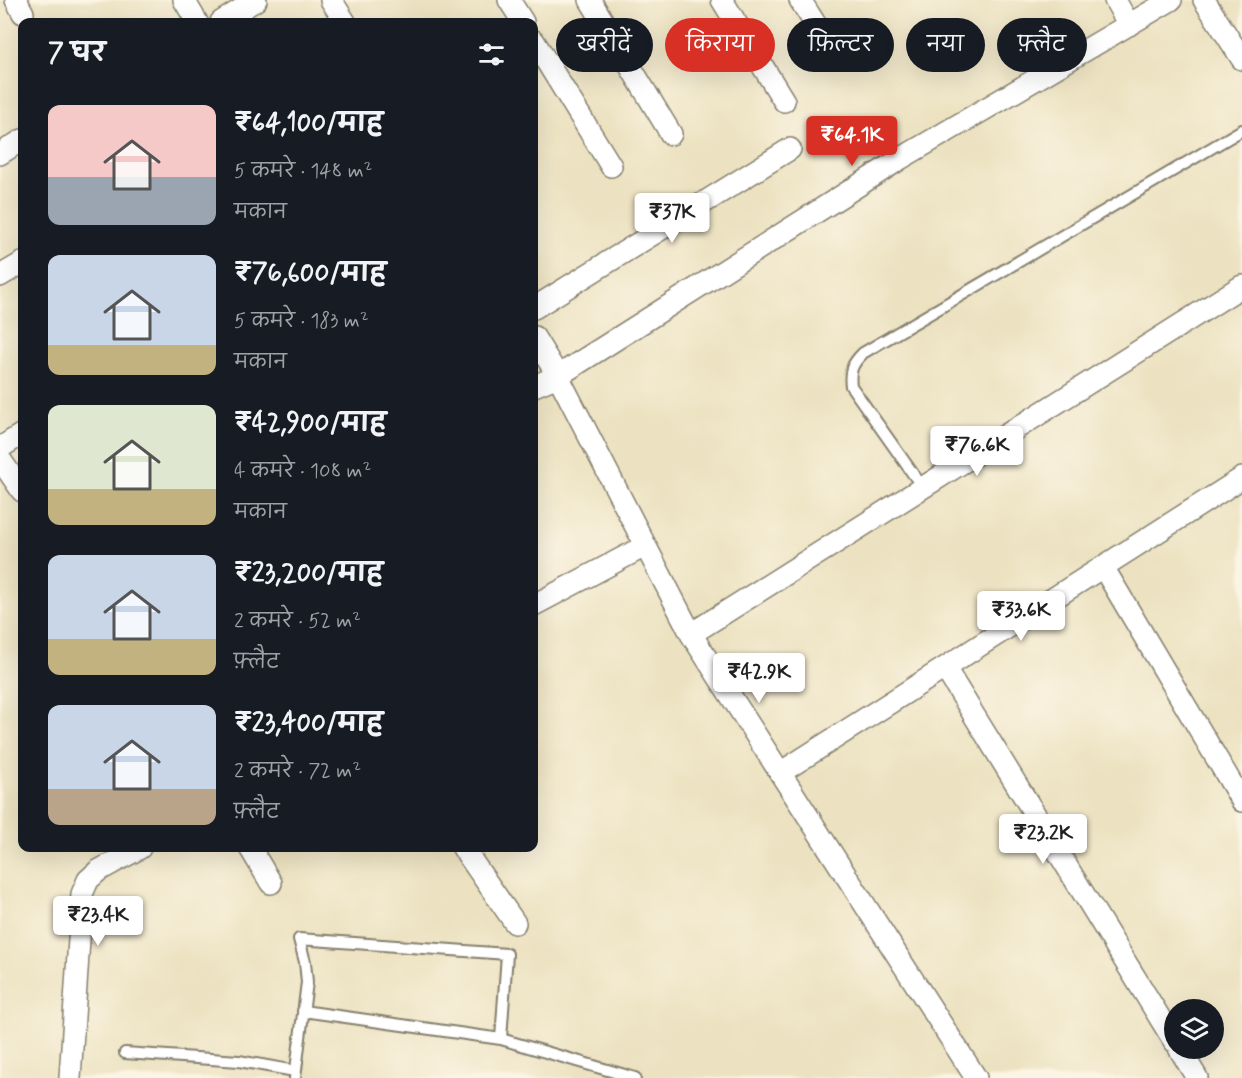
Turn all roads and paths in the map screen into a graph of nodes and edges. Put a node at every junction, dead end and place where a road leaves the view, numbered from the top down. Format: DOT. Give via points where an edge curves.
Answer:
graph roads {
  1 [pos="184,0"];
  2 [pos="256,0"];
  3 [pos="331,0"];
  4 [pos="509,0"];
  5 [pos="590,0"];
  6 [pos="722,0"];
  7 [pos="800,0"];
  8 [pos="1114,0"];
  9 [pos="1171,0"];
  10 [pos="1204,0"];
  11 [pos="195,18"];
  12 [pos="227,18"];
  13 [pos="342,18"];
  14 [pos="520,18"];
  15 [pos="811,18"];
  16 [pos="1129,25"];
  17 [pos="538,47"];
  18 [pos="1242,59"];
  19 [pos="784,101"];
  20 [pos="1242,130"];
  21 [pos="670,134"];
  22 [pos="18,143"];
  23 [pos="790,149"];
  24 [pos="0,154"];
  25 [pos="611,166"];
  26 [pos="18,265"];
  27 [pos="0,276"];
  28 [pos="1242,286"];
  29 [pos="538,306"];
  30 [pos="538,344"];
  31 [pos="558,376"];
  32 [pos="538,384"];
  33 [pos="18,437"];
  34 [pos="0,448"];
  35 [pos="0,459"];
  36 [pos="1242,478"];
  37 [pos="18,485"];
  38 [pos="923,488"];
  39 [pos="645,546"];
  40 [pos="1103,567"];
  41 [pos="538,604"];
  42 [pos="691,634"];
  43 [pos="945,668"];
  44 [pos="780,773"];
  45 [pos="1237,779"];
  46 [pos="1242,801"];
  47 [pos="132,852"];
  48 [pos="252,852"];
  49 [pos="466,852"];
  50 [pos="271,883"];
  51 [pos="515,923"];
  52 [pos="303,1011"];
  53 [pos="1164,1025"];
  54 [pos="501,1039"];
  55 [pos="125,1053"];
  56 [pos="1186,1059"];
  57 [pos="295,1075"];
  58 [pos="70,1078"];
  59 [pos="635,1078"];
  60 [pos="976,1078"];
  61 [pos="1197,1078"];
  1 -- 11 [label="street"];
  2 -- 12 [label="street"];
  3 -- 13 [label="street"];
  4 -- 14 [label="street"];
  5 -- 21 [label="street"];
  6 -- 19 [label="street"];
  7 -- 15 [label="street"];
  8 -- 16 [label="street"];
  9 -- 16 [label="street"];
  10 -- 18 [label="street"];
  16 -- 31 [label="street" via="900,159"];
  17 -- 25 [label="street"];
  20 -- 38 [label="lane" via="873,347 854,362 849,372 851,386"];
  22 -- 24 [label="street"];
  23 -- 29 [label="street"];
  26 -- 27 [label="street"];
  28 -- 38 [label="street"];
  30 -- 31 [label="street"];
  31 -- 32 [label="street"];
  31 -- 39 [label="street"];
  33 -- 34 [label="street"];
  35 -- 37 [label="street"];
  36 -- 40 [label="street"];
  38 -- 42 [label="street"];
  39 -- 41 [label="street"];
  39 -- 42 [label="street"];
  40 -- 43 [label="street"];
  40 -- 45 [label="street"];
  42 -- 44 [label="street"];
  43 -- 44 [label="street"];
  43 -- 53 [label="street"];
  44 -- 60 [label="street"];
  45 -- 46 [label="street"];
  47 -- 58 [label="street" via="98,870 82,894"];
  48 -- 50 [label="street"];
  49 -- 51 [label="street"];
  52 -- 54 [label="lane"];
  52 -- 54 [label="lane" via="307,982 298,939 507,954"];
  52 -- 57 [label="lane"];
  54 -- 59 [label="lane"];
  55 -- 57 [label="lane" via="239,1061"];
  56 -- 61 [label="street"];
}
